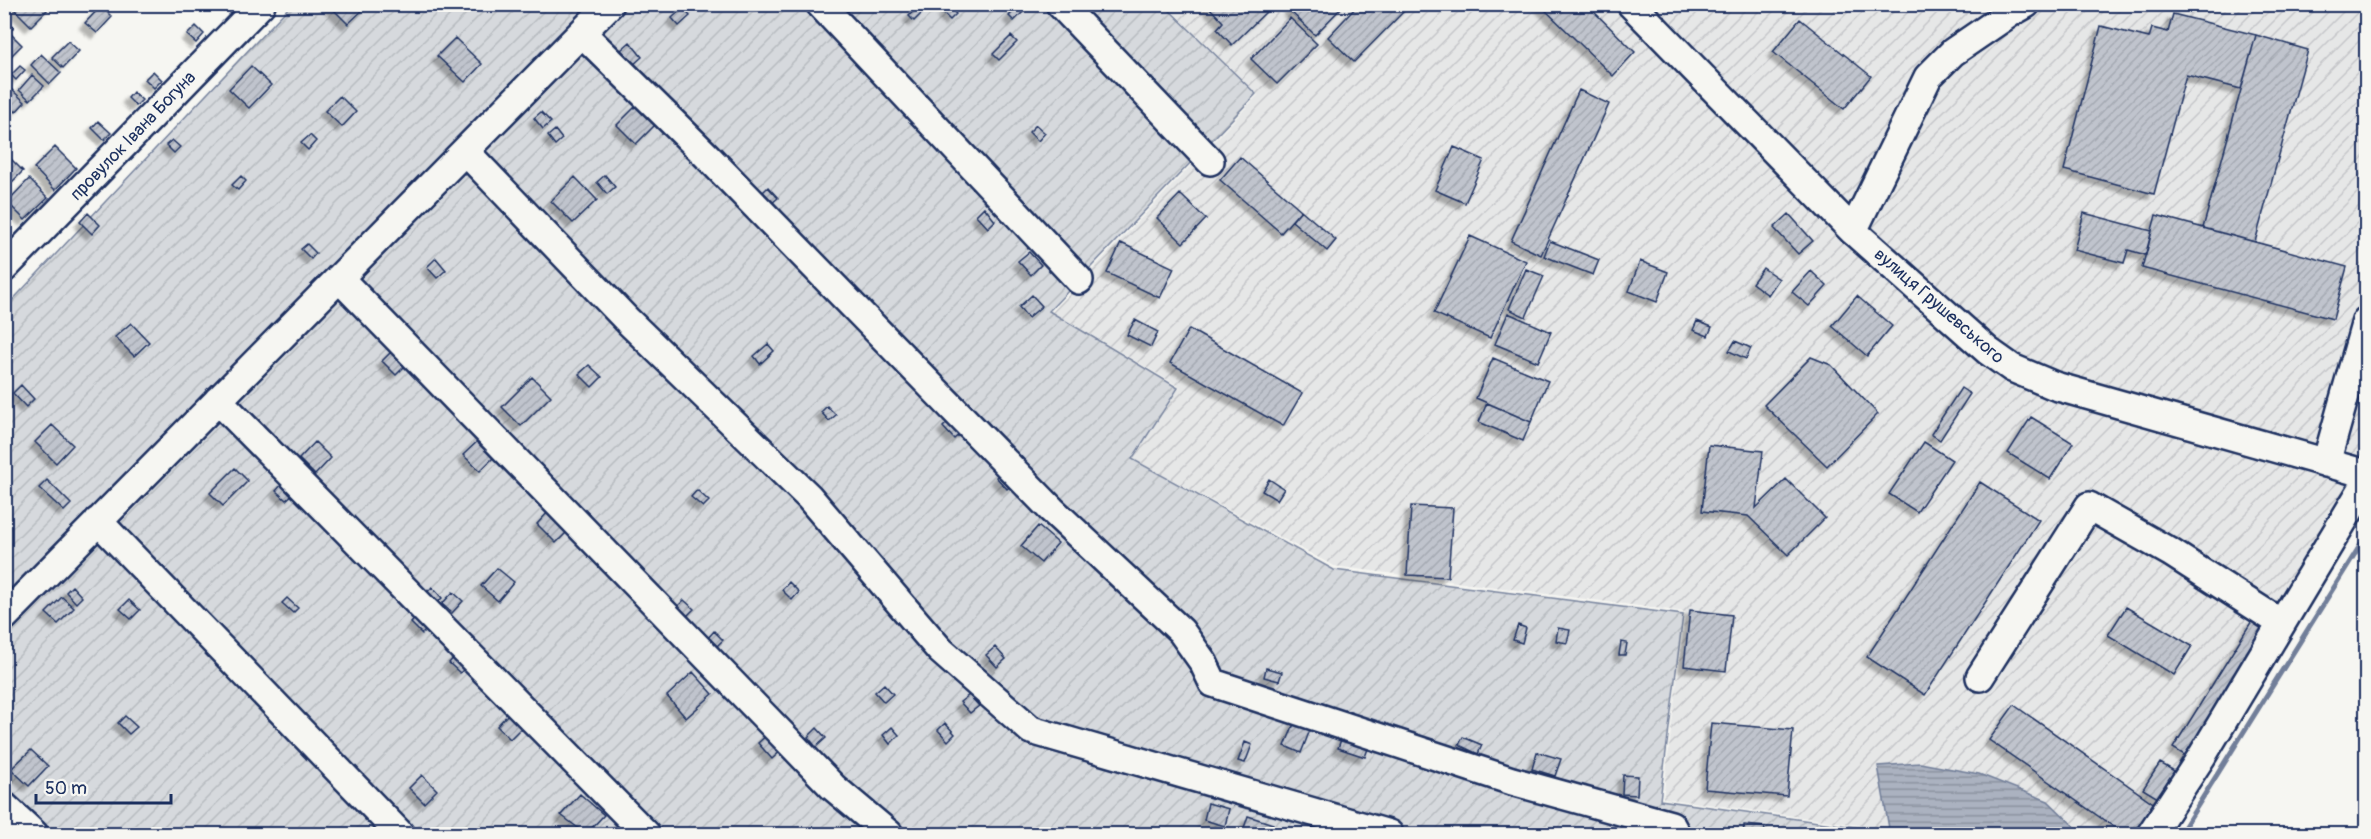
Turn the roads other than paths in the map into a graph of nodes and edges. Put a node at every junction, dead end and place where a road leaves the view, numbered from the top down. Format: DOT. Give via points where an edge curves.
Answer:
graph roads {
  1 [pos="261,4"];
  2 [pos="610,4"];
  3 [pos="820,4"];
  4 [pos="1060,4"];
  5 [pos="1631,4"];
  6 [pos="2026,4"];
  7 [pos="582,33"];
  8 [pos="465,152"];
  9 [pos="1210,161"];
  10 [pos="1853,231"];
  11 [pos="4,268"];
  12 [pos="339,278"];
  13 [pos="1079,280"];
  14 [pos="2367,321"];
  15 [pos="218,400"];
  16 [pos="2326,463"];
  17 [pos="2367,474"];
  18 [pos="2367,483"];
  19 [pos="99,522"];
  20 [pos="4,617"];
  21 [pos="2282,623"];
  22 [pos="1980,677"];
  23 [pos="4,807"];
  24 [pos="34,834"];
  25 [pos="400,834"];
  26 [pos="646,834"];
  27 [pos="889,834"];
  28 [pos="1389,834"];
  29 [pos="1676,834"];
  30 [pos="2151,834"];
  1 -- 11 [label="street, провулок Івана Богуна"];
  2 -- 7 [label="street"];
  3 -- 13 [label="street"];
  4 -- 9 [label="street"];
  5 -- 10 [label="street, вулиця Грушевського"];
  6 -- 10 [label="street" via="1953,52 1928,77"];
  7 -- 8 [label="street"];
  7 -- 29 [label="street" via="1052,510 1181,632 1203,662 1213,684 1512,781 1671,825"];
  8 -- 12 [label="street"];
  8 -- 28 [label="street" via="628,321 809,497 940,650 1031,730"];
  10 -- 16 [label="street, вулиця Грушевського" via="2012,368 2055,386"];
  12 -- 15 [label="street"];
  12 -- 27 [label="street" via="833,788"];
  14 -- 16 [label="street"];
  15 -- 19 [label="street"];
  15 -- 26 [label="street"];
  16 -- 17 [label="street, вулиця Грушевського"];
  18 -- 21 [label="street"];
  19 -- 20 [label="street"];
  19 -- 25 [label="street"];
  21 -- 22 [label="street" via="2089,506"];
  21 -- 30 [label="street"];
  23 -- 24 [label="street"];
}
